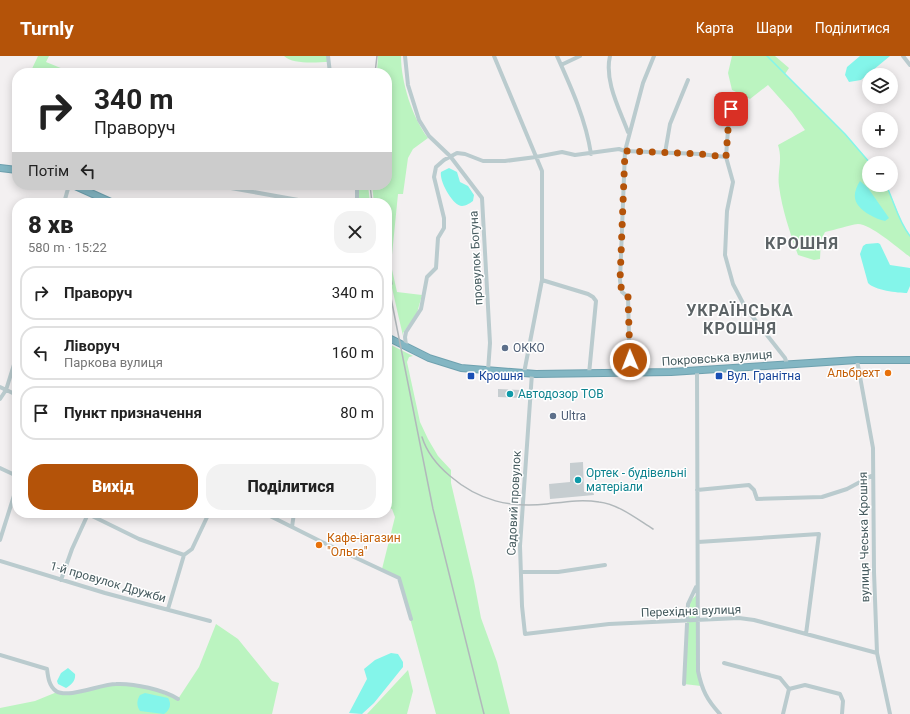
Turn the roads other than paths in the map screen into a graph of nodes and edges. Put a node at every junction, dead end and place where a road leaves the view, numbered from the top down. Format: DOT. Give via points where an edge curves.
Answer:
graph roads {
  1 [pos="328,56"];
  2 [pos="405,56"];
  3 [pos="494,56"];
  4 [pos="557,56"];
  5 [pos="580,56"];
  6 [pos="610,56"];
  7 [pos="654,56"];
  8 [pos="903,56"];
  9 [pos="561,65"];
  10 [pos="910,65"];
  11 [pos="329,68"];
  12 [pos="688,80"];
  13 [pos="731,109"];
  14 [pos="629,133"];
  15 [pos="625,151"];
  16 [pos="665,153"];
  17 [pos="591,154"];
  18 [pos="450,156"];
  19 [pos="536,157"];
  20 [pos="726,157"];
  21 [pos="0,168"];
  22 [pos="12,169"];
  23 [pos="84,190"];
  24 [pos="242,190"];
  25 [pos="102,198"];
  26 [pos="287,198"];
  27 [pos="542,280"];
  28 [pos="392,339"];
  29 [pos="406,346"];
  30 [pos="856,360"];
  31 [pos="910,360"];
  32 [pos="787,364"];
  33 [pos="12,371"];
  34 [pos="488,371"];
  35 [pos="697,371"];
  36 [pos="524,373"];
  37 [pos="532,373"];
  38 [pos="630,373"];
  39 [pos="589,374"];
  40 [pos="0,387"];
  41 [pos="6,390"];
  42 [pos="12,393"];
  43 [pos="0,399"];
  44 [pos="0,468"];
  45 [pos="12,474"];
  46 [pos="873,475"];
  47 [pos="697,490"];
  48 [pos="12,502"];
  49 [pos="85,518"];
  50 [pos="95,518"];
  51 [pos="207,518"];
  52 [pos="275,518"];
  53 [pos="293,518"];
  54 [pos="292,526"];
  55 [pos="0,540"];
  56 [pos="698,542"];
  57 [pos="184,555"];
  58 [pos="0,561"];
  59 [pos="605,565"];
  60 [pos="521,572"];
  61 [pos="61,580"];
  62 [pos="698,581"];
  63 [pos="168,609"];
  64 [pos="412,619"];
  65 [pos="687,620"];
  66 [pos="698,620"];
  67 [pos="210,621"];
  68 [pos="525,634"];
  69 [pos="806,634"];
  70 [pos="877,653"];
  71 [pos="0,656"];
  72 [pos="724,663"];
  73 [pos="684,684"];
  74 [pos="789,689"];
  75 [pos="178,699"];
  76 [pos="720,714"];
  77 [pos="783,714"];
  78 [pos="842,714"];
  79 [pos="890,714"];
  1 -- 11 [label="street"];
  2 -- 18 [label="street, провулок Богуна" via="408,85 419,120 429,136"];
  3 -- 19 [label="street"];
  4 -- 9 [label="street"];
  5 -- 9 [label="street"];
  6 -- 14 [label="street" via="611,82"];
  7 -- 14 [label="street" via="643,83"];
  8 -- 10 [label="street"];
  9 -- 17 [label="street" via="590,142"];
  12 -- 16 [label="street" via="670,124"];
  13 -- 20 [label="street"];
  14 -- 15 [label="street"];
  15 -- 16 [label="street"];
  15 -- 17 [label="street" via="619,149"];
  15 -- 38 [label="street" via="620,281 622,292 628,297"];
  16 -- 20 [label="street"];
  17 -- 19 [label="street" via="575,155 562,152"];
  18 -- 19 [label="street" via="457,153 465,154 483,161"];
  18 -- 29 [label="street" via="436,167 434,176 444,218 444,228 438,238 436,268 427,277 420,309 406,332"];
  18 -- 34 [label="street, провулок Богуна" via="482,198 490,343"];
  19 -- 27 [label="street" via="542,171"];
  20 -- 32 [label="street" via="733,182 727,211 725,255 733,284 745,307"];
  21 -- 22 [label="highway"];
  23 -- 25 [label="highway"];
  24 -- 26 [label="street"];
  27 -- 36 [label="street"];
  27 -- 39 [label="street" via="588,294 596,301"];
  28 -- 29 [label="highway, Покровська вулиця"];
  29 -- 34 [label="highway, Покровська вулиця" via="444,364"];
  30 -- 31 [label="highway, Покровська вулиця"];
  30 -- 32 [label="highway, Покровська вулиця"];
  30 -- 46 [label="street, вулиця Чеська Крошня" via="873,448"];
  32 -- 35 [label="highway, Покровська вулиця"];
  33 -- 41 [label="street"];
  34 -- 36 [label="highway, Покровська вулиця"];
  35 -- 38 [label="highway, Покровська вулиця"];
  35 -- 47 [label="street"];
  36 -- 37 [label="highway, Покровська вулиця"];
  37 -- 39 [label="highway, Покровська вулиця"];
  37 -- 60 [label="street, Садовий провулок" via="521,517"];
  38 -- 39 [label="highway, Покровська вулиця"];
  40 -- 41 [label="street"];
  41 -- 42 [label="street"];
  41 -- 43 [label="street"];
  44 -- 45 [label="street"];
  46 -- 47 [label="street" via="847,489 822,497 757,498 749,485"];
  46 -- 70 [label="street, вулиця Чеська Крошня"];
  47 -- 56 [label="street"];
  48 -- 55 [label="street"];
  49 -- 61 [label="street"];
  50 -- 57 [label="street" via="139,540"];
  51 -- 57 [label="street" via="192,549"];
  52 -- 54 [label="street"];
  53 -- 54 [label="street"];
  54 -- 64 [label="street" via="399,578"];
  56 -- 62 [label="street"];
  56 -- 69 [label="street" via="819,534"];
  57 -- 63 [label="street"];
  58 -- 61 [label="street, 1-й провулок Дружби"];
  59 -- 60 [label="street" via="558,572"];
  60 -- 68 [label="street, Садовий провулок"];
  61 -- 63 [label="street, 1-й провулок Дружби"];
  62 -- 65 [label="street" via="688,604"];
  62 -- 66 [label="street"];
  63 -- 67 [label="street, 1-й провулок Дружби"];
  65 -- 66 [label="street, Перехідна вулиця"];
  65 -- 68 [label="street, Перехідна вулиця" via="608,624"];
  65 -- 73 [label="street"];
  66 -- 69 [label="street, Перехідна вулиця" via="739,618"];
  66 -- 76 [label="street" via="698,671 701,686 709,702"];
  69 -- 70 [label="street, Перехідна вулиця"];
  70 -- 79 [label="street, вулиця Чеська Крошня"];
  71 -- 75 [label="street" via="47,669 51,686 57,692 66,693 117,684 170,694"];
  72 -- 74 [label="street" via="780,678"];
  74 -- 77 [label="street"];
  74 -- 78 [label="street" via="805,685 840,694 843,701"];
}
